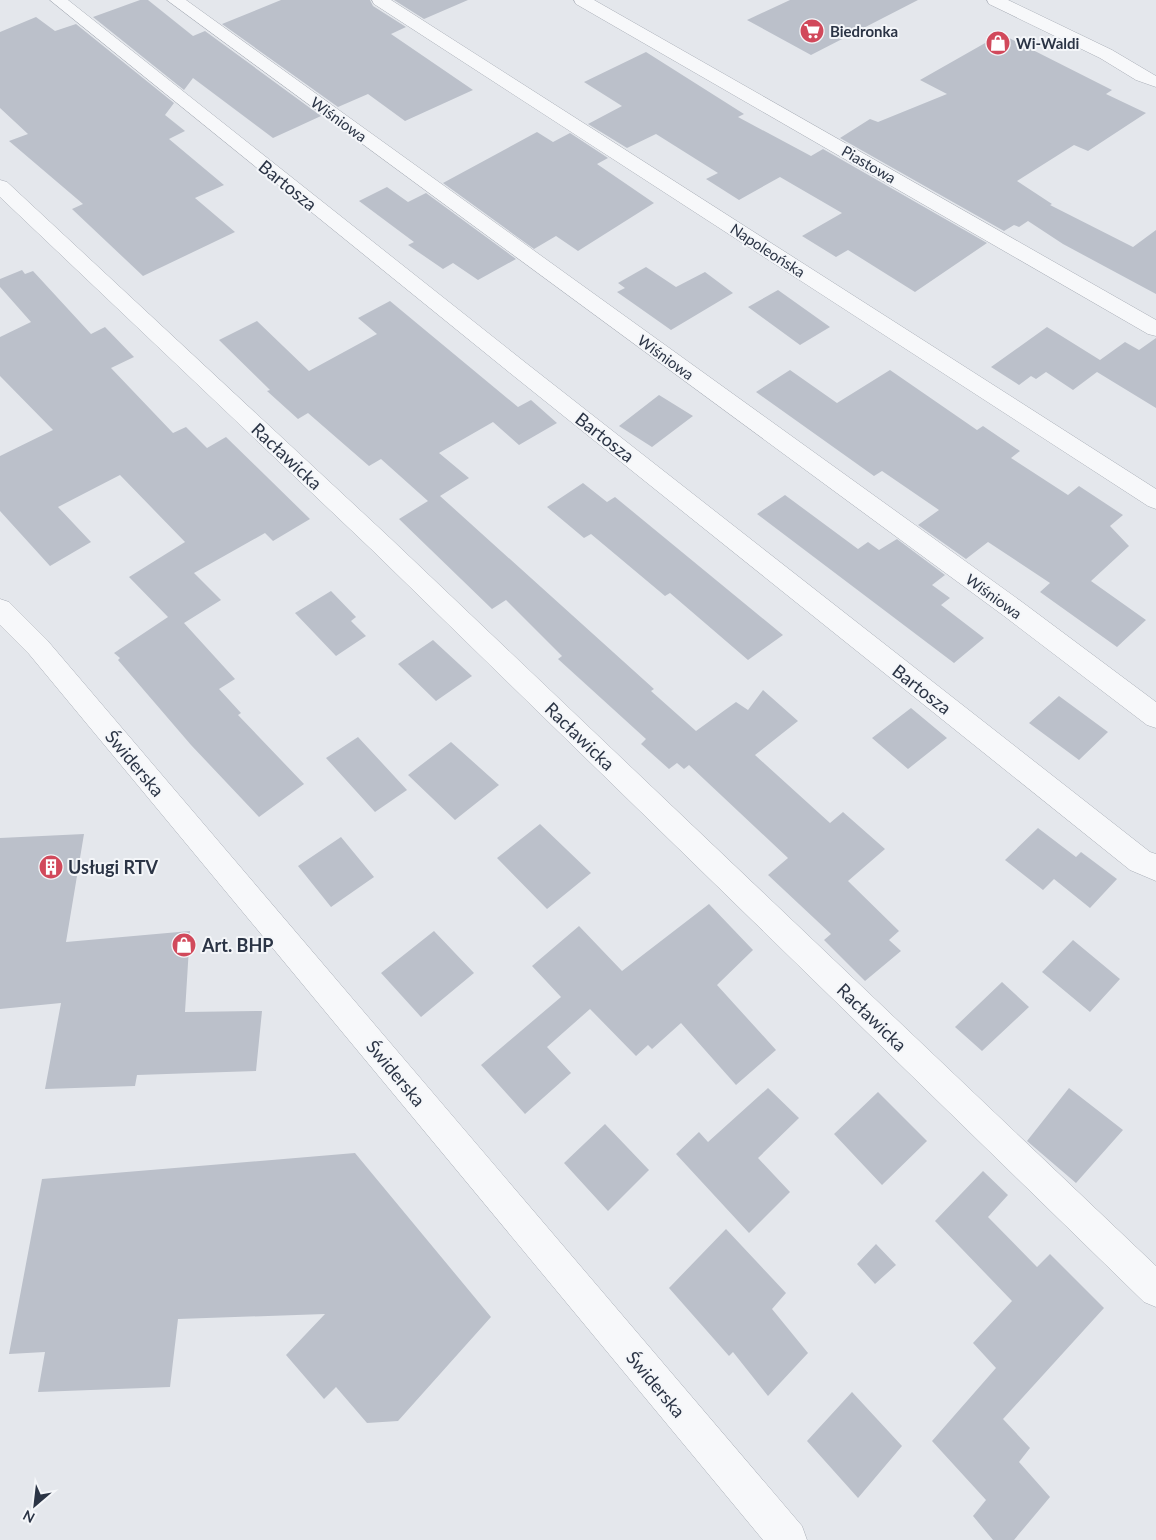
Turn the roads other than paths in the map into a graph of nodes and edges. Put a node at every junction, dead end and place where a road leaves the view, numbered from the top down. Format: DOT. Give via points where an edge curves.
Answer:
graph roads {
  1 [pos="58,0"];
  2 [pos="175,0"];
  3 [pos="380,0"];
  4 [pos="582,0"];
  5 [pos="995,0"];
  6 [pos="1106,54"];
  7 [pos="1156,70"];
  8 [pos="1156,82"];
  9 [pos="0,186"];
  10 [pos="1156,329"];
  11 [pos="1156,500"];
  12 [pos="0,609"];
  13 [pos="1156,717"];
  14 [pos="1156,868"];
  15 [pos="1156,1290"];
  16 [pos="788,1540"];
  1 -- 14 [label="street, Bartosza" via="1140,861"];
  2 -- 13 [label="street, Wiśniowa"];
  3 -- 11 [label="street, Napoleońska"];
  4 -- 10 [label="street, Piastowa"];
  5 -- 6 [label="street"];
  6 -- 7 [label="street"];
  6 -- 8 [label="street"];
  9 -- 15 [label="street, Racławicka" via="380,543"];
  12 -- 16 [label="street, Świderska" via="38,647"];
}
